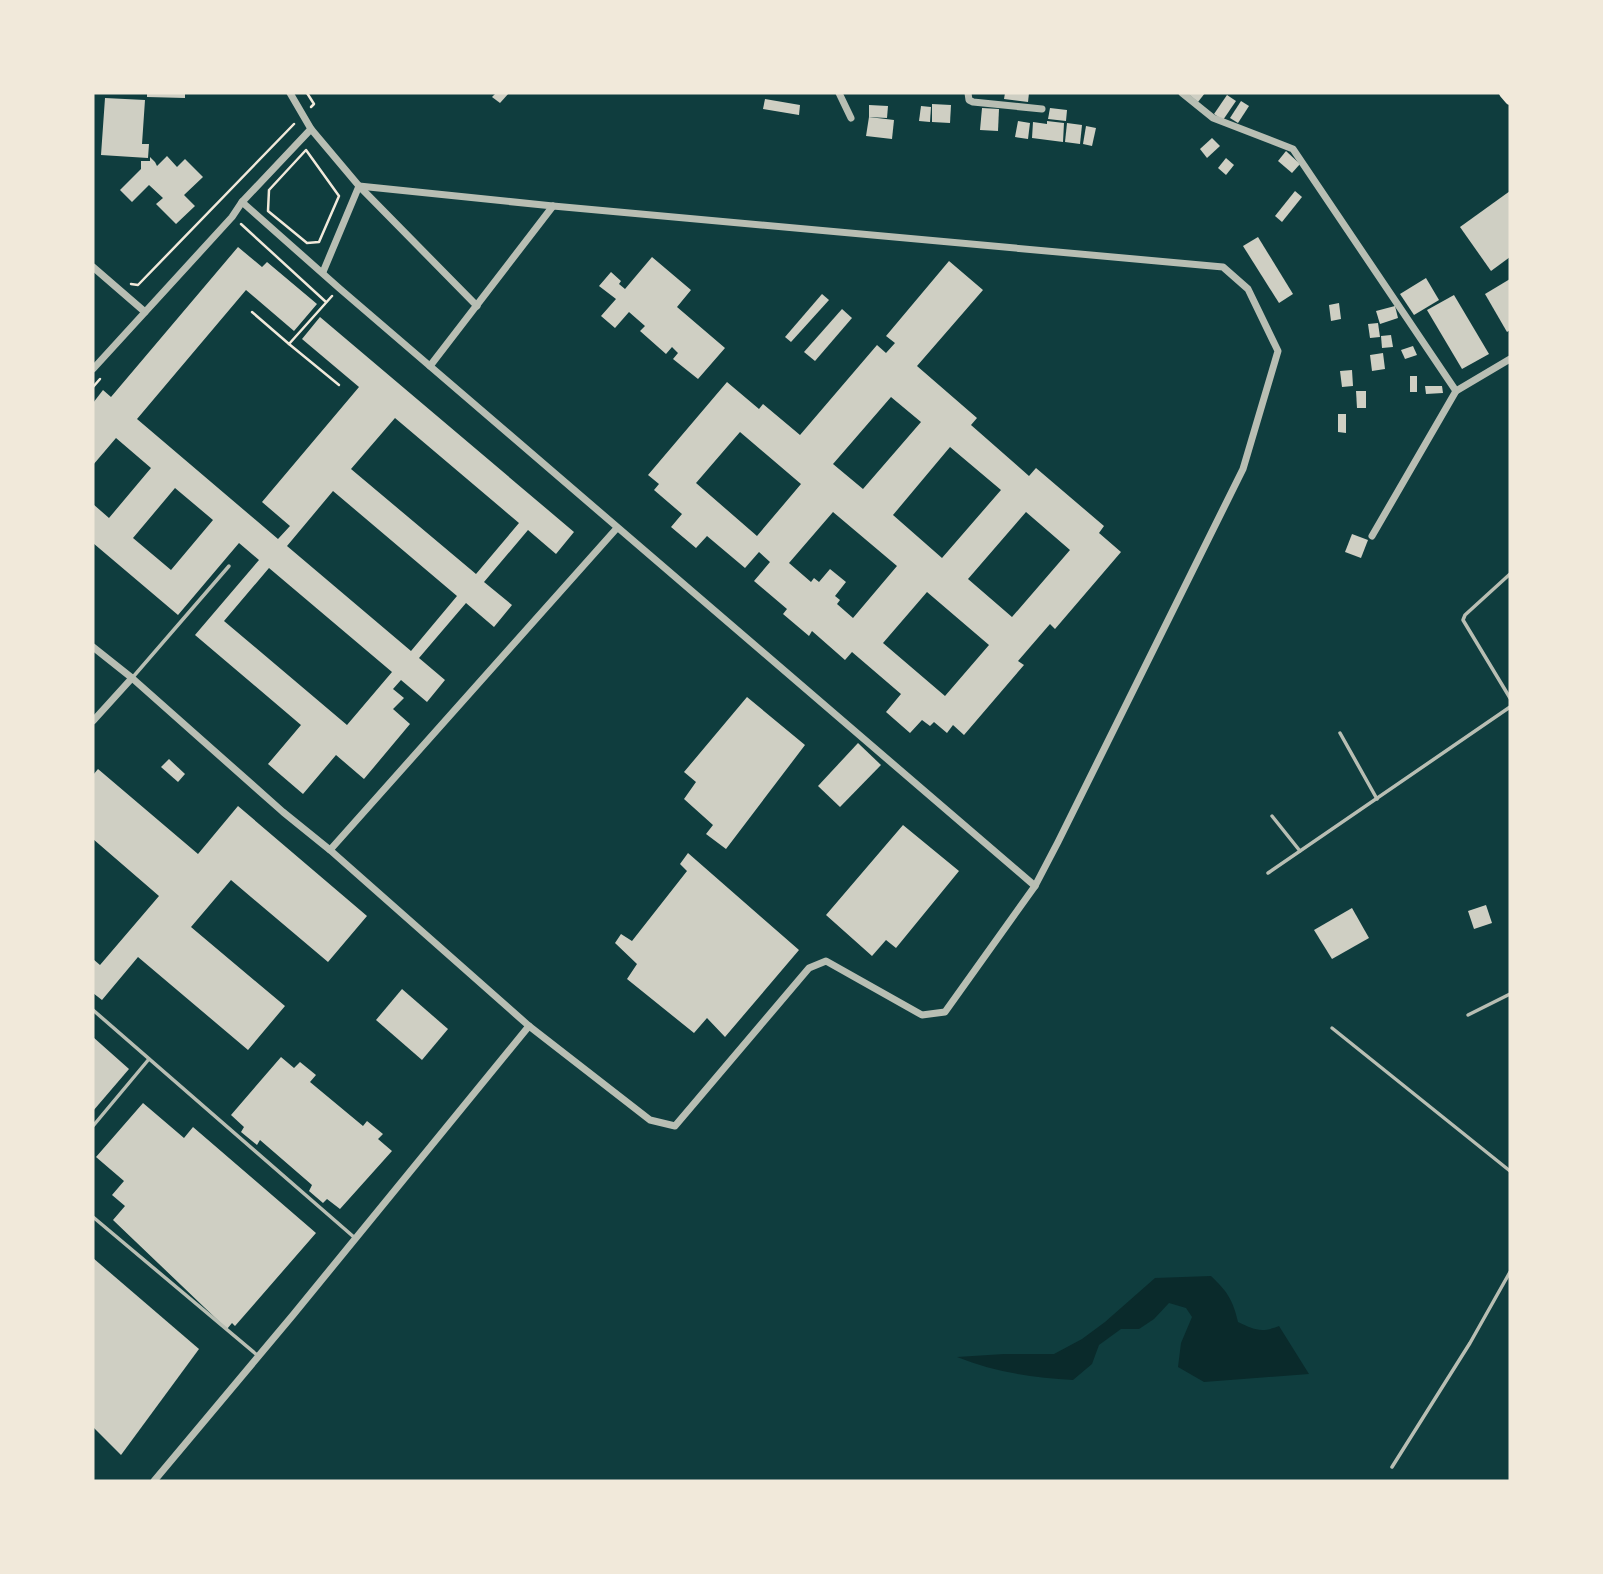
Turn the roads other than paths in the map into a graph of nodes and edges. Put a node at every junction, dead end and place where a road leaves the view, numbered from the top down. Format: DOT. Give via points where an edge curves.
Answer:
graph roads {
  1 [pos="290,93"];
  2 [pos="839,93"];
  3 [pos="968,93"];
  4 [pos="1182,93"];
  5 [pos="1504,93"];
  6 [pos="1510,100"];
  7 [pos="1042,109"];
  8 [pos="851,118"];
  9 [pos="311,129"];
  10 [pos="359,186"];
  11 [pos="242,202"];
  12 [pos="553,206"];
  13 [pos="93,267"];
  14 [pos="323,272"];
  15 [pos="477,306"];
  16 [pos="145,312"];
  17 [pos="1510,359"];
  18 [pos="430,366"];
  19 [pos="93,369"];
  20 [pos="1456,391"];
  21 [pos="617,528"];
  22 [pos="1372,536"];
  23 [pos="229,566"];
  24 [pos="1510,574"];
  25 [pos="93,647"];
  26 [pos="132,678"];
  27 [pos="1510,698"];
  28 [pos="1510,707"];
  29 [pos="93,721"];
  30 [pos="1340,733"];
  31 [pos="1377,799"];
  32 [pos="1272,816"];
  33 [pos="330,850"];
  34 [pos="1300,851"];
  35 [pos="1268,873"];
  36 [pos="1035,886"];
  37 [pos="1510,994"];
  38 [pos="93,1010"];
  39 [pos="1468,1015"];
  40 [pos="529,1026"];
  41 [pos="1332,1027"];
  42 [pos="149,1059"];
  43 [pos="93,1126"];
  44 [pos="1510,1171"];
  45 [pos="93,1217"];
  46 [pos="356,1239"];
  47 [pos="1510,1272"];
  48 [pos="259,1356"];
  49 [pos="1392,1467"];
  50 [pos="154,1481"];
  1 -- 9 [label="street"];
  2 -- 8 [label="street"];
  3 -- 7 [label="street" via="973,102"];
  4 -- 20 [label="street" via="1213,118 1293,149"];
  5 -- 6 [label="main road"];
  9 -- 10 [label="street"];
  9 -- 11 [label="street"];
  10 -- 12 [label="street"];
  10 -- 14 [label="street"];
  10 -- 15 [label="street"];
  11 -- 14 [label="street"];
  11 -- 16 [label="street"];
  12 -- 15 [label="street"];
  12 -- 36 [label="street" via="1223,267 1248,289 1278,351 1242,469"];
  13 -- 16 [label="street"];
  14 -- 18 [label="street"];
  15 -- 18 [label="street"];
  16 -- 19 [label="street"];
  17 -- 20 [label="street"];
  18 -- 21 [label="street"];
  20 -- 22 [label="street"];
  21 -- 33 [label="street"];
  21 -- 36 [label="street"];
  23 -- 26 [label="lane"];
  24 -- 27 [label="lane" via="1463,620"];
  25 -- 26 [label="street"];
  26 -- 29 [label="street"];
  26 -- 33 [label="street"];
  28 -- 31 [label="lane"];
  30 -- 31 [label="lane"];
  31 -- 34 [label="lane"];
  32 -- 34 [label="lane"];
  33 -- 40 [label="street"];
  34 -- 35 [label="lane"];
  36 -- 40 [label="street" via="946,1012 922,1015 826,961 809,968 675,1126 650,1120"];
  37 -- 39 [label="lane"];
  38 -- 42 [label="lane"];
  40 -- 46 [label="street"];
  41 -- 44 [label="lane"];
  42 -- 43 [label="lane"];
  42 -- 46 [label="lane"];
  45 -- 48 [label="lane"];
  46 -- 48 [label="street"];
  47 -- 49 [label="lane"];
  48 -- 50 [label="street"];
}
